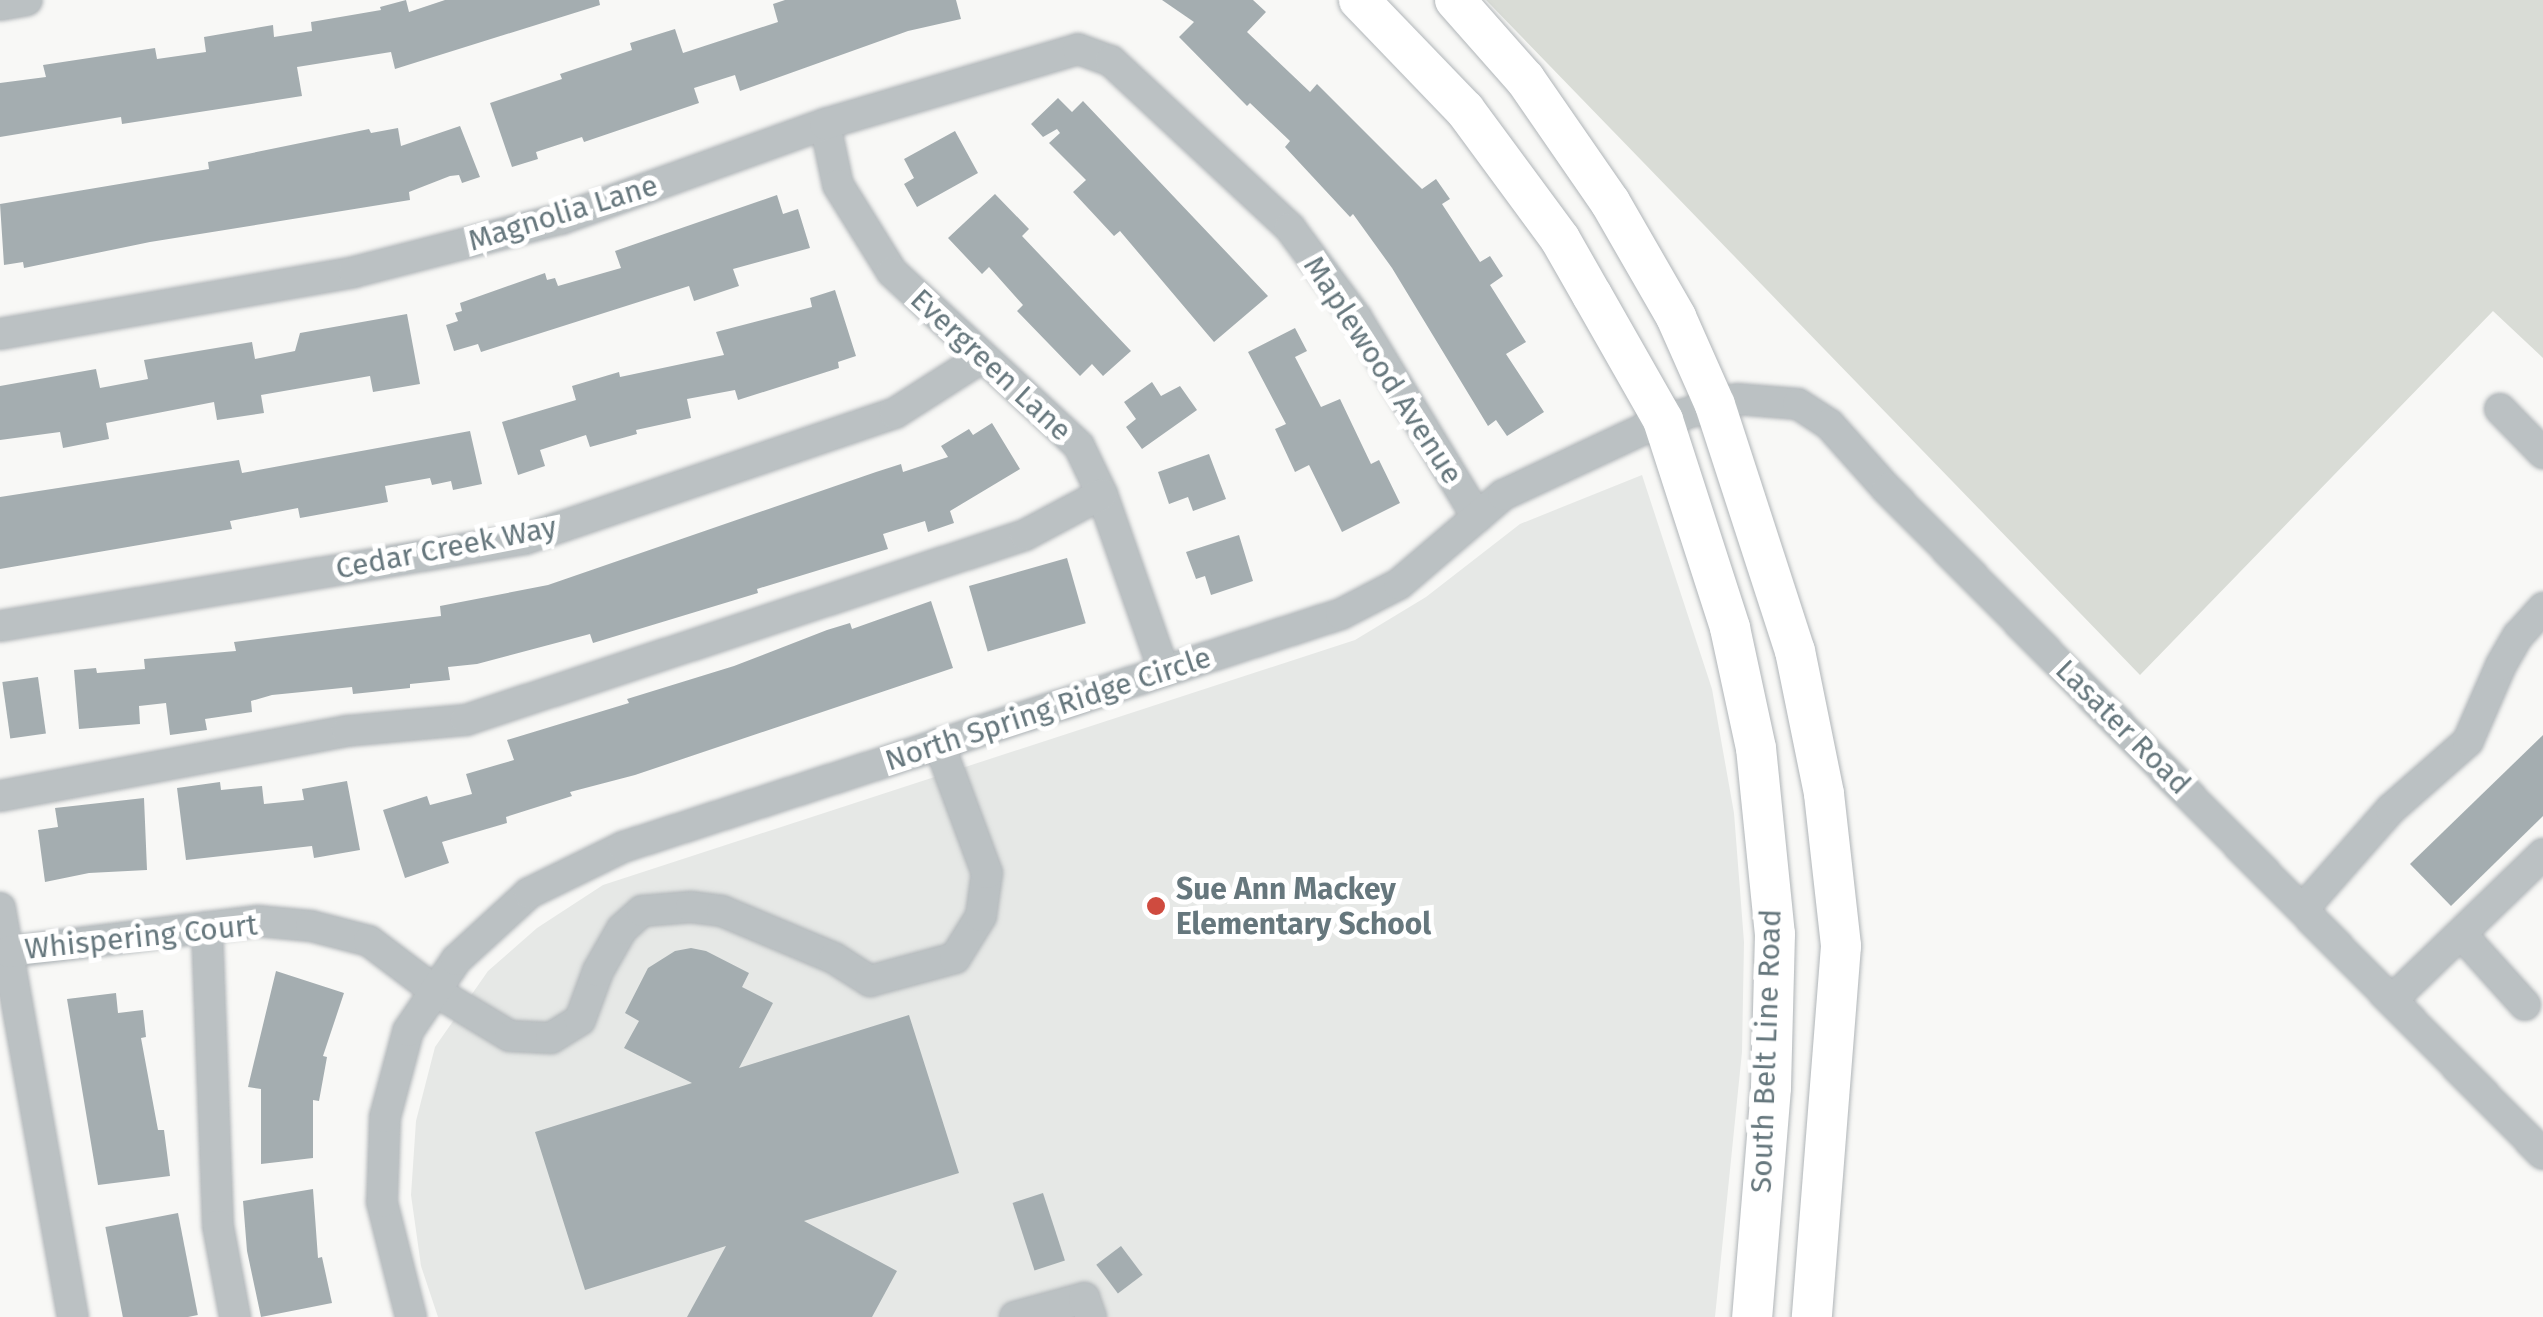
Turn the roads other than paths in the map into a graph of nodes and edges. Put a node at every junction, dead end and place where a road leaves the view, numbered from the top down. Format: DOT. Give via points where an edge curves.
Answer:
graph roads {
  1 [pos="27,0"];
  2 [pos="1358,0"];
  3 [pos="1455,0"];
  4 [pos="0,5"];
  5 [pos="1111,61"];
  6 [pos="825,124"];
  7 [pos="0,334"];
  8 [pos="983,357"];
  9 [pos="1715,405"];
  10 [pos="2500,409"];
  11 [pos="1663,420"];
  12 [pos="2543,453"];
  13 [pos="1102,494"];
  14 [pos="1477,517"];
  15 [pos="2543,608"];
  16 [pos="0,626"];
  17 [pos="1164,671"];
  18 [pos="939,744"];
  19 [pos="0,796"];
  20 [pos="2543,854"];
  21 [pos="0,908"];
  22 [pos="2303,909"];
  23 [pos="207,927"];
  24 [pos="2462,934"];
  25 [pos="8,952"];
  26 [pos="435,991"];
  27 [pos="2392,1000"];
  28 [pos="2525,1005"];
  29 [pos="2543,1154"];
  30 [pos="73,1317"];
  31 [pos="234,1317"];
  32 [pos="412,1317"];
  33 [pos="1014,1317"];
  34 [pos="1091,1317"];
  35 [pos="1752,1317"];
  36 [pos="1812,1317"];
  1 -- 4 [label="street"];
  2 -- 11 [label="main road, South Belt Line Road" via="1464,110 1548,223"];
  3 -- 9 [label="main road, South Belt Line Road" via="1525,79 1610,202 1676,317"];
  5 -- 6 [label="street, Magnolia Lane" via="1078,48"];
  5 -- 14 [label="street, Maplewood Avenue" via="1290,228 1356,317"];
  6 -- 7 [label="street, Magnolia Lane" via="560,219 354,272"];
  6 -- 8 [label="street, Evergreen Lane" via="838,186 892,272"];
  8 -- 13 [label="street, Evergreen Lane" via="1080,446"];
  8 -- 16 [label="street, Cedar Creek Way" via="896,413 525,539"];
  9 -- 11 [label="street, Lasater Road"];
  9 -- 22 [label="street, Lasater Road" via="1737,399 1798,404 1829,424"];
  9 -- 36 [label="main road, South Belt Line Road" via="1795,651 1824,794 1841,946"];
  10 -- 12 [label="street"];
  11 -- 14 [label="street, North Spring Ridge Circle" via="1504,496"];
  11 -- 35 [label="main road, South Belt Line Road" via="1730,628 1756,748 1773,915 1771,1088"];
  13 -- 17 [label="street, Evergreen Lane"];
  13 -- 19 [label="street" via="1026,535 466,720 347,731"];
  14 -- 17 [label="street, North Spring Ridge Circle" via="1400,584 1341,614"];
  15 -- 22 [label="street" via="2501,665 2468,741 2391,809"];
  17 -- 18 [label="street, North Spring Ridge Circle"];
  18 -- 26 [label="street, North Spring Ridge Circle" via="623,847 529,893 456,960"];
  18 -- 26 [label="street, Whispering Court" via="987,873 981,916 956,958 870,981 834,958 722,911 691,907 642,911 622,929 580,1020 550,1038 510,1036"];
  20 -- 24 [label="street"];
  21 -- 25 [label="street"];
  22 -- 27 [label="street, Lasater Road"];
  23 -- 25 [label="street, Whispering Court"];
  23 -- 26 [label="street, Whispering Court" via="258,920 369,941"];
  23 -- 31 [label="street" via="218,1226"];
  24 -- 27 [label="street"];
  24 -- 28 [label="street"];
  25 -- 30 [label="street"];
  26 -- 32 [label="street, North Spring Ridge Circle" via="408,1031 385,1117 382,1202"];
  27 -- 29 [label="street, Lasater Road"];
  33 -- 34 [label="street" via="1084,1298"];
}
